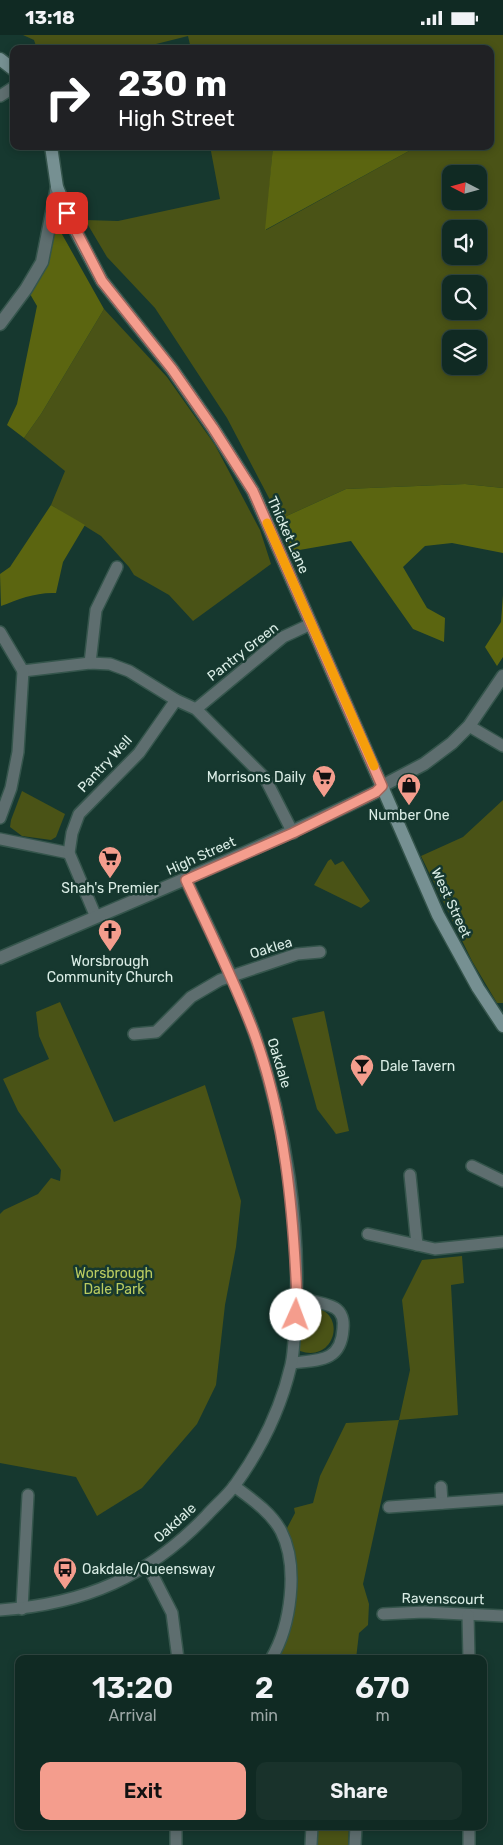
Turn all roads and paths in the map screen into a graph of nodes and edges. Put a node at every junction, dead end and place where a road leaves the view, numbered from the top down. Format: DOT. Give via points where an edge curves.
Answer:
graph roads {
  1 [pos="0,59"];
  2 [pos="10,68"];
  3 [pos="52,150"];
  4 [pos="57,187"];
  5 [pos="1,321"];
  6 [pos="117,567"];
  7 [pos="311,623"];
  8 [pos="0,633"];
  9 [pos="90,663"];
  10 [pos="23,671"];
  11 [pos="503,676"];
  12 [pos="176,700"];
  13 [pos="196,709"];
  14 [pos="470,726"];
  15 [pos="503,746"];
  16 [pos="382,786"];
  17 [pos="0,818"];
  18 [pos="293,833"];
  19 [pos="0,839"];
  20 [pos="69,853"];
  21 [pos="186,880"];
  22 [pos="96,917"];
  23 [pos="320,952"];
  24 [pos="0,958"];
  25 [pos="231,976"];
  26 [pos="503,1026"];
  27 [pos="134,1034"];
  28 [pos="472,1166"];
  29 [pos="410,1175"];
  30 [pos="503,1181"];
  31 [pos="368,1234"];
  32 [pos="503,1242"];
  33 [pos="417,1245"];
  34 [pos="297,1298"];
  35 [pos="292,1363"];
  36 [pos="234,1486"];
  37 [pos="441,1487"];
  38 [pos="28,1495"];
  39 [pos="503,1499"];
  40 [pos="442,1503"];
  41 [pos="389,1507"];
  42 [pos="148,1566"];
  43 [pos="22,1609"];
  44 [pos="0,1610"];
  45 [pos="383,1614"];
  46 [pos="468,1615"];
  47 [pos="503,1616"];
  48 [pos="177,1655"];
  49 [pos="273,1655"];
  50 [pos="469,1655"];
  51 [pos="176,1830"];
  52 [pos="312,1830"];
  53 [pos="356,1830"];
  54 [pos="469,1830"];
  55 [pos="176,1845"];
  56 [pos="311,1845"];
  57 [pos="355,1845"];
  58 [pos="468,1845"];
  1 -- 2 [label="main road"];
  3 -- 4 [label="main road, Thicket Lane"];
  4 -- 5 [label="street" via="42,262"];
  4 -- 7 [label="main road, Thicket Lane" via="102,281 172,369 248,483"];
  6 -- 9 [label="street" via="96,610"];
  7 -- 13 [label="street, Pantry Green" via="283,637"];
  7 -- 16 [label="main road, Thicket Lane"];
  8 -- 10 [label="street"];
  9 -- 10 [label="street"];
  9 -- 12 [label="street" via="129,671"];
  10 -- 17 [label="street" via="18,752 12,787"];
  11 -- 14 [label="street, High Street"];
  12 -- 13 [label="street"];
  12 -- 20 [label="street, Pantry Well" via="139,753 79,814"];
  13 -- 18 [label="street" via="265,778"];
  14 -- 15 [label="street"];
  14 -- 16 [label="street, High Street" via="424,764"];
  16 -- 18 [label="street, High Street" via="376,792"];
  16 -- 26 [label="main road, West Street" via="450,939"];
  18 -- 21 [label="street, High Street"];
  19 -- 20 [label="street"];
  20 -- 22 [label="street"];
  21 -- 22 [label="street, High Street"];
  21 -- 25 [label="street, Oakdale"];
  22 -- 24 [label="street, High Street"];
  23 -- 25 [label="street, Oaklea" via="297,954"];
  25 -- 27 [label="street, Oaklea" via="191,997 156,1032"];
  25 -- 34 [label="street, Oakdale" via="254,1034 275,1103 291,1195"];
  28 -- 30 [label="street"];
  29 -- 33 [label="street"];
  31 -- 33 [label="street"];
  32 -- 33 [label="street" via="435,1249"];
  34 -- 35 [label="street, Oakdale"];
  34 -- 35 [label="street" via="337,1309 344,1325 338,1350 332,1355"];
  35 -- 36 [label="street, Oakdale" via="277,1409 258,1449"];
  36 -- 42 [label="street, Oakdale" via="192,1530"];
  36 -- 49 [label="street" via="267,1513 281,1531 289,1557 288,1615"];
  37 -- 40 [label="street"];
  38 -- 43 [label="street"];
  39 -- 40 [label="street"];
  40 -- 41 [label="street"];
  42 -- 43 [label="street, Oakdale" via="100,1590"];
  42 -- 48 [label="street" via="172,1613"];
  43 -- 44 [label="street, Oakdale"];
  45 -- 46 [label="street, Ravenscourt"];
  46 -- 47 [label="street, Ravenscourt"];
  46 -- 50 [label="street"];
  51 -- 55 [label="street"];
  52 -- 56 [label="street"];
  53 -- 57 [label="street"];
  54 -- 58 [label="street"];
}
